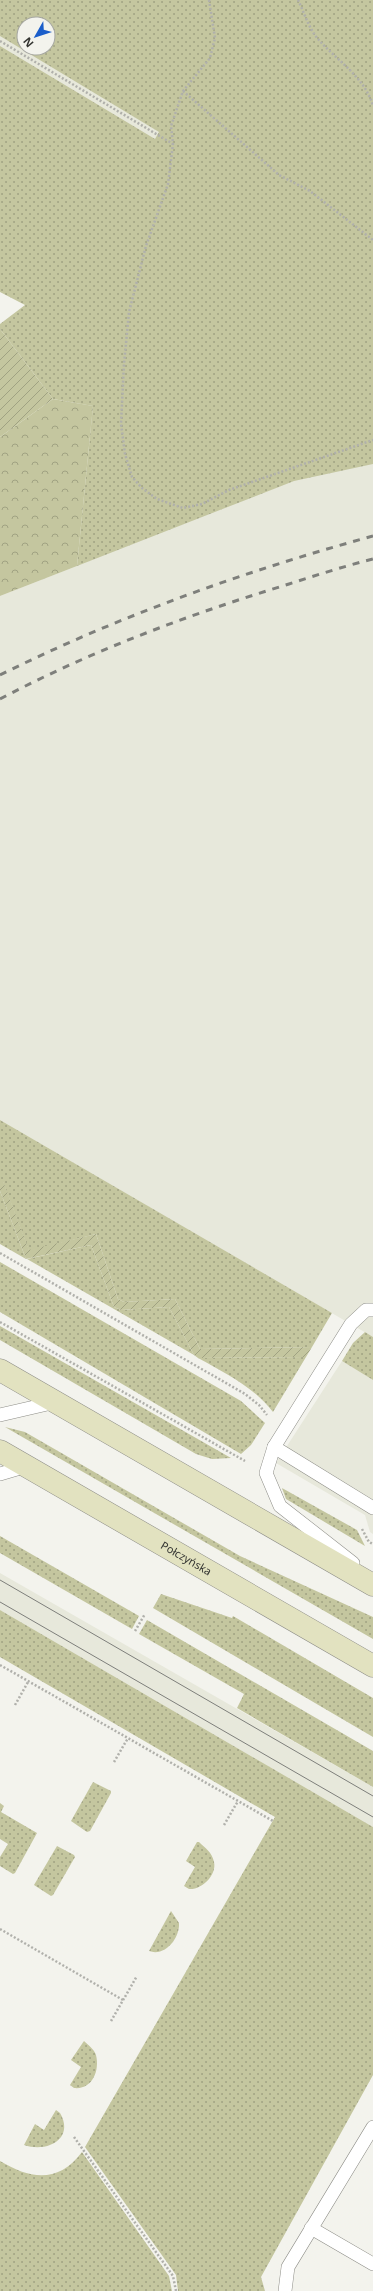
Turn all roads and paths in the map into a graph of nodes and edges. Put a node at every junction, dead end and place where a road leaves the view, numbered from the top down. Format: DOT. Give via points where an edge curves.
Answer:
graph roads {
  1 [pos="209,0"];
  2 [pos="298,0"];
  3 [pos="0,41"];
  4 [pos="183,91"];
  5 [pos="373,106"];
  6 [pos="173,144"];
  7 [pos="373,240"];
  8 [pos="373,440"];
  9 [pos="0,1253"];
  10 [pos="373,1310"];
  11 [pos="0,1322"];
  12 [pos="0,1370"];
  13 [pos="56,1402"];
  14 [pos="0,1415"];
  15 [pos="274,1447"];
  16 [pos="0,1451"];
  17 [pos="27,1466"];
  18 [pos="266,1473"];
  19 [pos="0,1474"];
  20 [pos="373,1508"];
  21 [pos="360,1525"];
  22 [pos="373,1544"];
  23 [pos="373,1579"];
  24 [pos="373,1585"];
  25 [pos="145,1614"];
  26 [pos="135,1631"];
  27 [pos="0,1665"];
  28 [pos="373,1666"];
  29 [pos="28,1682"];
  30 [pos="15,1705"];
  31 [pos="128,1738"];
  32 [pos="114,1762"];
  33 [pos="238,1801"];
  34 [pos="273,1821"];
  35 [pos="224,1825"];
  36 [pos="0,1929"];
  37 [pos="137,1976"];
  38 [pos="122,2000"];
  39 [pos="111,2021"];
  40 [pos="373,2127"];
  41 [pos="74,2137"];
  42 [pos="311,2228"];
  43 [pos="373,2264"];
  44 [pos="176,2291"];
  45 [pos="285,2291"];
  1 -- 4 [label="path" via="215,38 210,58"];
  2 -- 5 [label="path" via="317,38 351,72 371,99"];
  3 -- 6 [label="path"];
  4 -- 6 [label="path" via="171,126"];
  4 -- 7 [label="path" via="279,176 310,191"];
  6 -- 8 [label="path" via="168,184 146,246 129,312 121,424 125,454 132,477 157,498 183,508 202,504 229,490"];
  9 -- 15 [label="path" via="245,1394 259,1405 269,1418 268,1439"];
  10 -- 15 [label="lane" via="366,1310 351,1324"];
  11 -- 18 [label="path"];
  12 -- 13 [label="main road"];
  13 -- 14 [label="lane"];
  13 -- 24 [label="main road"];
  15 -- 18 [label="lane"];
  15 -- 20 [label="lane"];
  16 -- 17 [label="main road, Połczyńska"];
  17 -- 19 [label="lane"];
  17 -- 28 [label="main road, Połczyńska"];
  18 -- 23 [label="lane" via="280,1506"];
  21 -- 22 [label="path" via="369,1542"];
  25 -- 26 [label="path"];
  27 -- 29 [label="path"];
  29 -- 30 [label="path"];
  29 -- 31 [label="path"];
  31 -- 32 [label="path"];
  31 -- 33 [label="path"];
  33 -- 34 [label="path"];
  33 -- 35 [label="path"];
  36 -- 38 [label="path"];
  37 -- 38 [label="path"];
  38 -- 39 [label="path"];
  40 -- 42 [label="lane"];
  41 -- 44 [label="path" via="173,2276"];
  42 -- 43 [label="lane"];
  42 -- 45 [label="lane" via="288,2267"];
}
